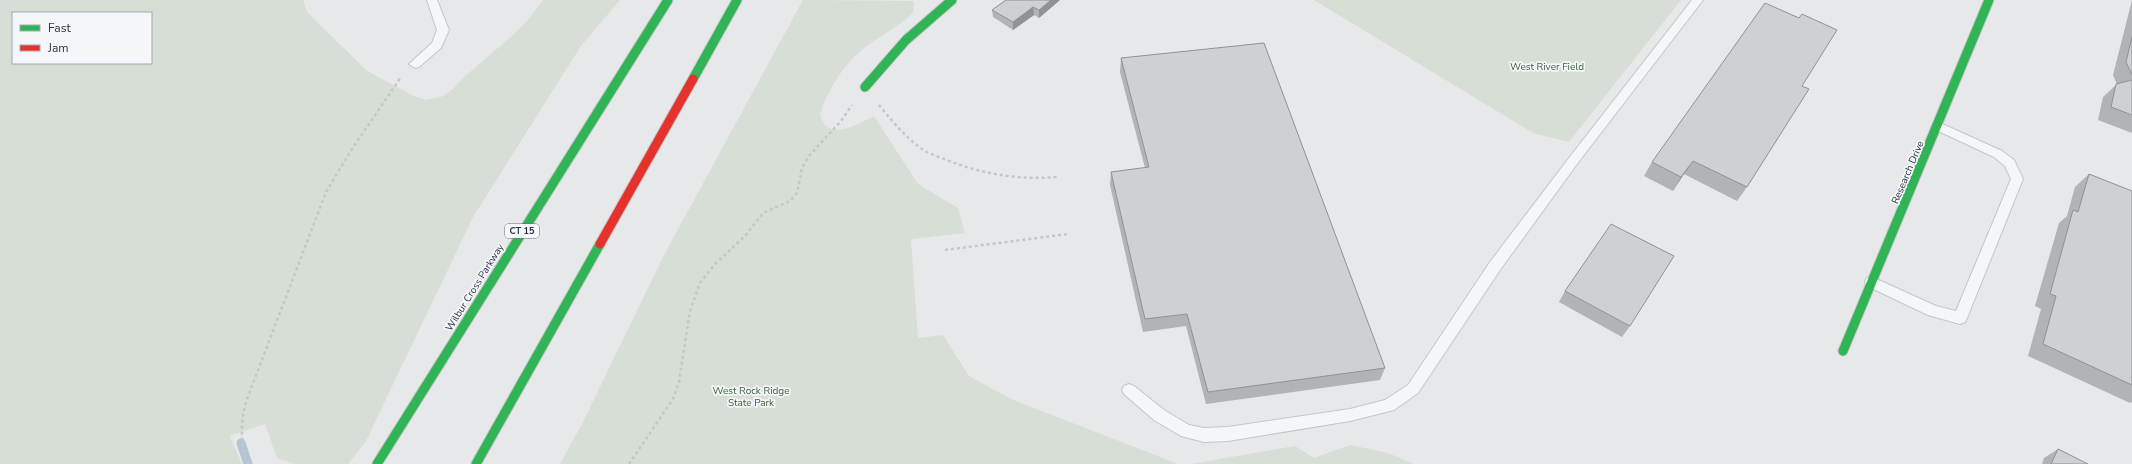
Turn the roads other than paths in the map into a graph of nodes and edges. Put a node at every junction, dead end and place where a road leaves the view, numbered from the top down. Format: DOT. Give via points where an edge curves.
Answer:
graph roads {
  1 [pos="432,0"];
  2 [pos="668,0"];
  3 [pos="737,0"];
  4 [pos="952,0"];
  5 [pos="1698,0"];
  6 [pos="1989,0"];
  7 [pos="414,64"];
  8 [pos="865,87"];
  9 [pos="1938,126"];
  10 [pos="1872,282"];
  11 [pos="1843,351"];
  12 [pos="1129,390"];
  13 [pos="377,464"];
  14 [pos="476,464"];
  1 -- 7 [label="lane" via="443,30 437,45"];
  2 -- 13 [label="main road, Wilbur Cross Parkway / CT 15"];
  3 -- 14 [label="main road"];
  4 -- 8 [label="main road" via="912,32 887,58"];
  5 -- 12 [label="lane" via="1495,266 1413,389 1389,405 1350,415 1228,434 1204,435 1186,431 1160,415"];
  6 -- 9 [label="main road, Research Drive"];
  9 -- 10 [label="main road, Research Drive"];
  9 -- 10 [label="lane" via="1998,154 2010,163 2016,179 1960,318 1933,311"];
  10 -- 11 [label="main road, Research Drive"];
}
